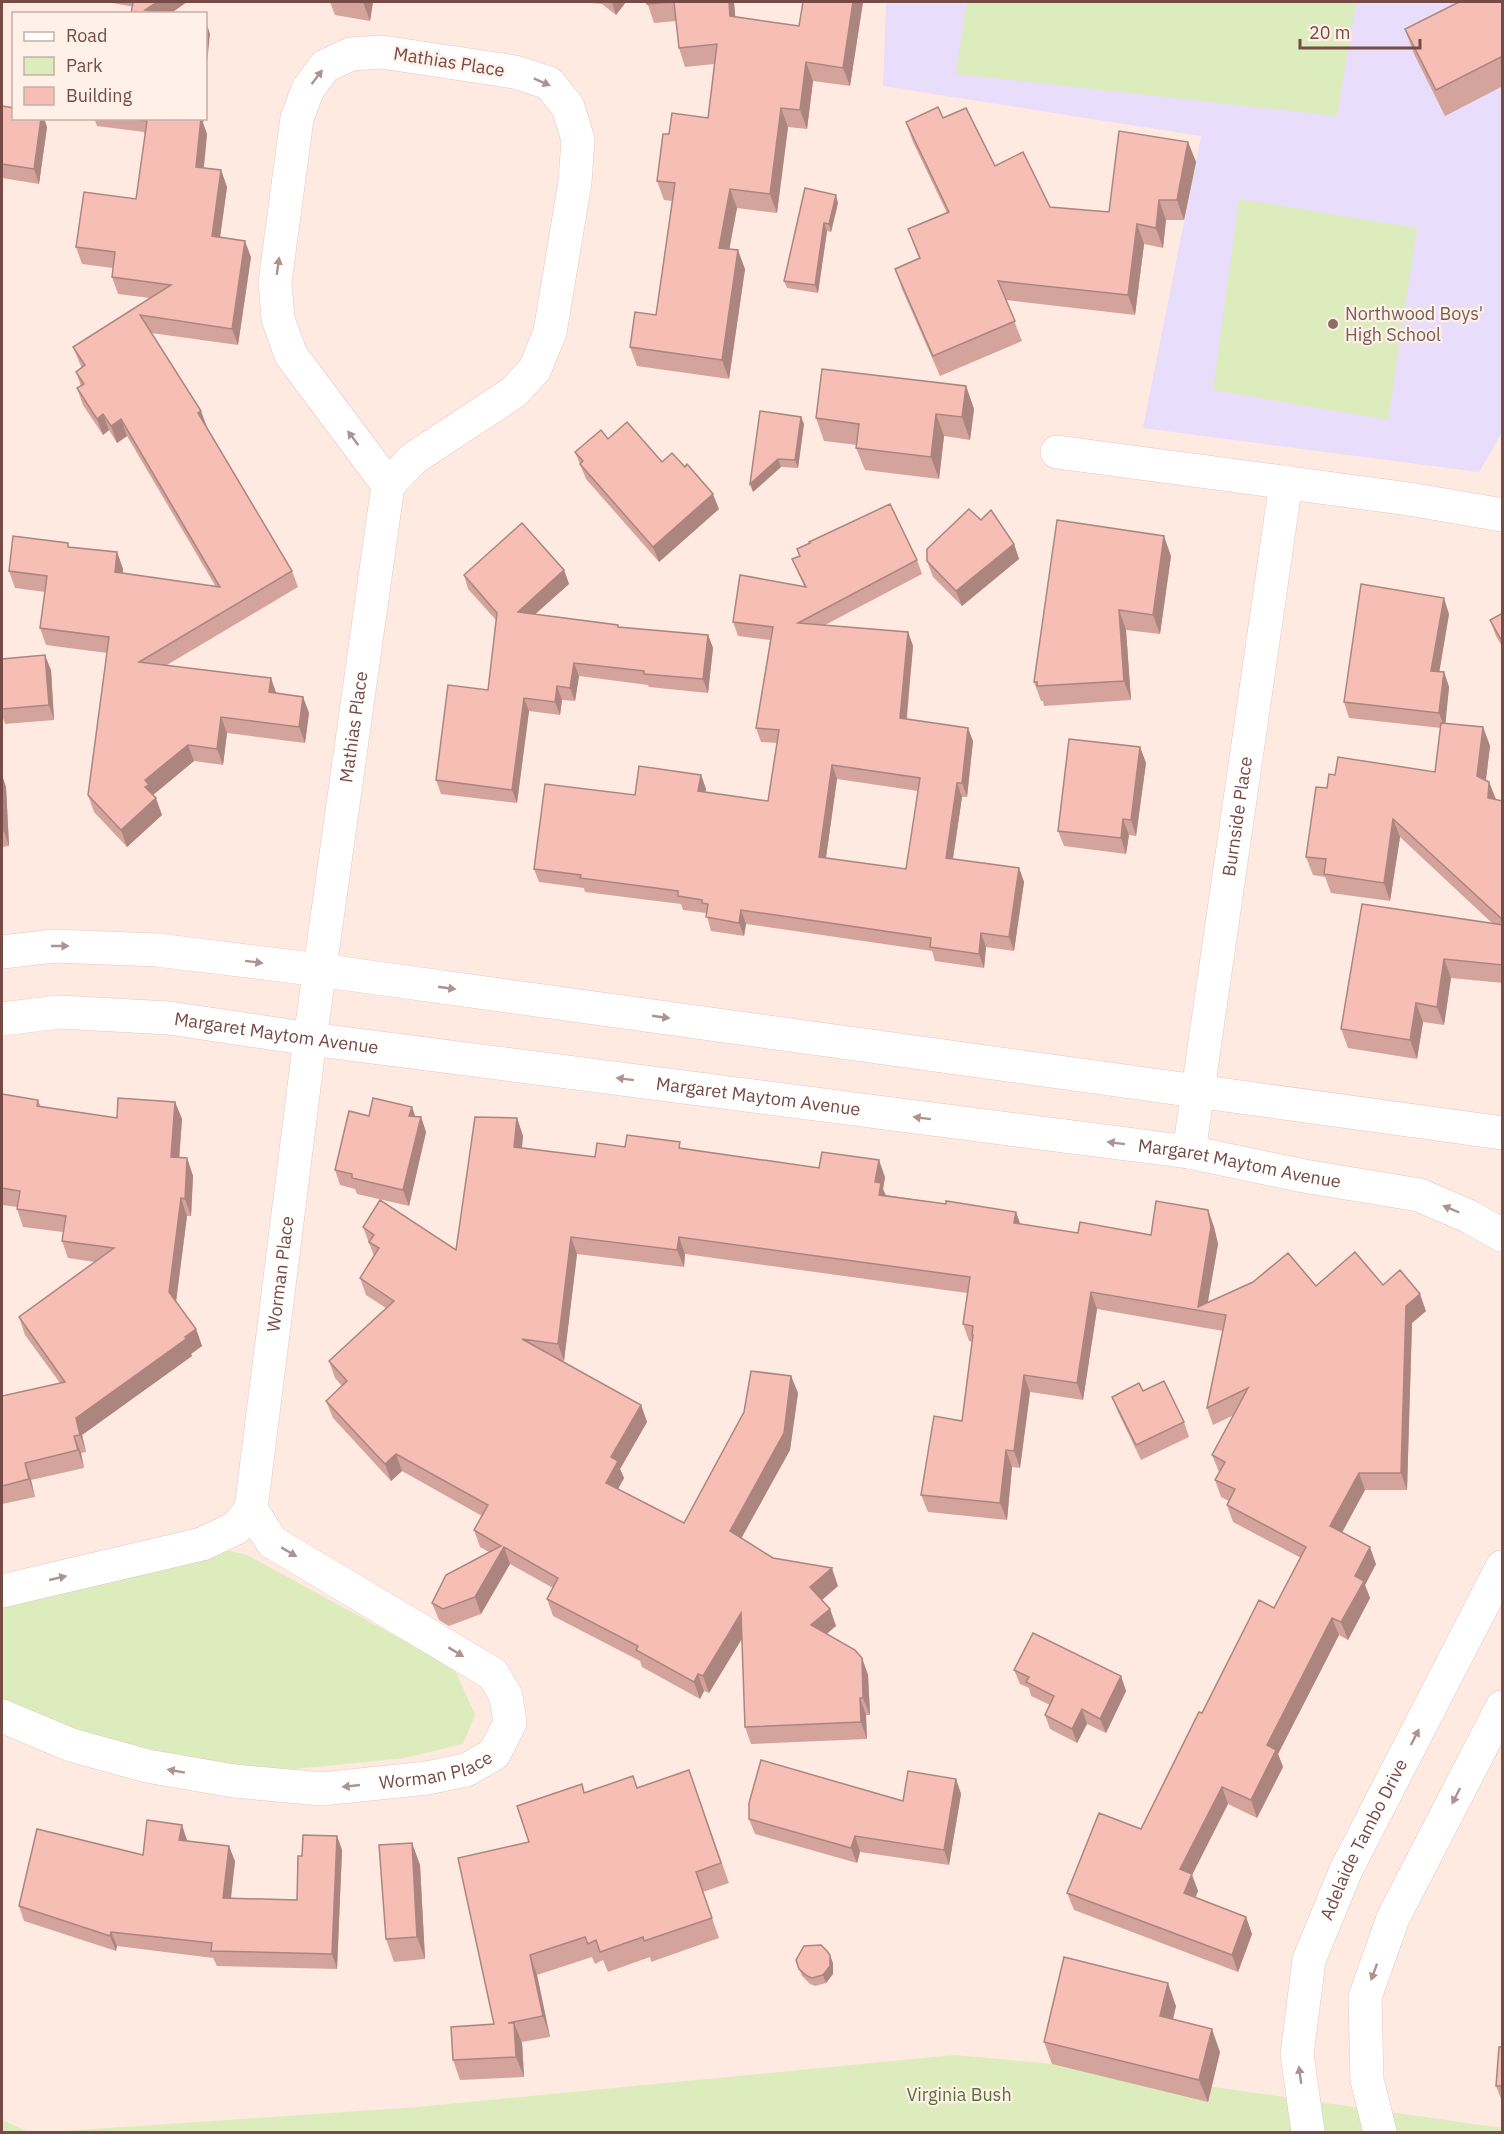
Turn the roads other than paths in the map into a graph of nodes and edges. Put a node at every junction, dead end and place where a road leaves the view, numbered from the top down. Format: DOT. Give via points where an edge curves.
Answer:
graph roads {
  1 [pos="1057,452"];
  2 [pos="1286,482"];
  3 [pos="387,485"];
  4 [pos="1502,515"];
  5 [pos="2,952"];
  6 [pos="319,970"];
  7 [pos="2,1019"];
  8 [pos="310,1039"];
  9 [pos="1197,1092"];
  10 [pos="1503,1133"];
  11 [pos="1189,1152"];
  12 [pos="1503,1235"];
  13 [pos="251,1509"];
  14 [pos="1503,1567"];
  15 [pos="2,1591"];
  16 [pos="1503,1707"];
  17 [pos="2,1716"];
  18 [pos="1308,2133"];
  19 [pos="1380,2133"];
  1 -- 2 [label="street"];
  2 -- 4 [label="street"];
  2 -- 9 [label="street, Burnside Place"];
  3 -- 3 [label="street, Mathias Place, one-way" via="291,355 278,319 276,282 297,118 308,89 325,66 351,54 382,52 515,72 549,83 568,107 578,141 550,332 535,369 514,392 414,458"];
  3 -- 6 [label="street, Mathias Place"];
  5 -- 6 [label="street, one-way" via="54,946 157,950"];
  6 -- 8 [label="street, Mathias Place"];
  6 -- 9 [label="street, one-way"];
  7 -- 8 [label="street, Margaret Maytom Avenue" via="59,1012 169,1018"];
  11 -- 8 [label="street, Margaret Maytom Avenue, one-way"];
  8 -- 13 [label="street, Worman Place"];
  9 -- 10 [label="street"];
  9 -- 11 [label="street, Burnside Place"];
  12 -- 11 [label="street, Margaret Maytom Avenue, one-way" via="1419,1196"];
  15 -- 13 [label="street, one-way" via="202,1544 236,1528"];
  13 -- 17 [label="street, Worman Place, one-way" via="272,1542 493,1674 506,1696 510,1723 494,1754 466,1770 437,1776 322,1789 234,1781 147,1766 71,1745"];
  18 -- 14 [label="street, Adelaide Tambo Drive, one-way" via="1297,2054 1309,1960 1346,1870"];
  16 -- 19 [label="street, one-way" via="1393,1918 1365,1997 1367,2080"];
}
